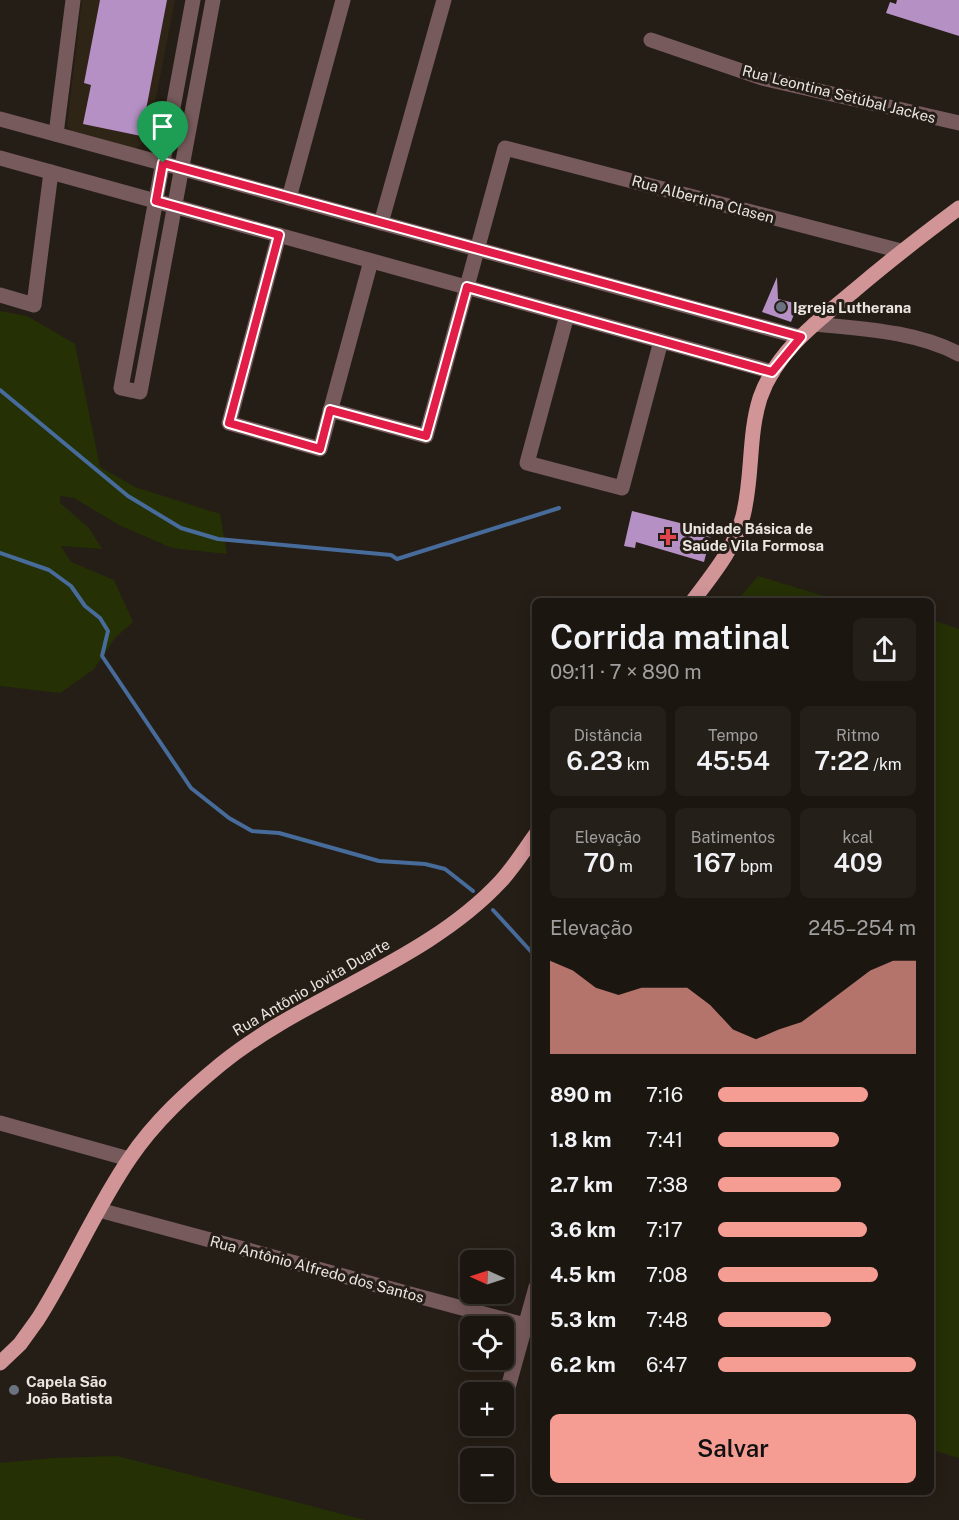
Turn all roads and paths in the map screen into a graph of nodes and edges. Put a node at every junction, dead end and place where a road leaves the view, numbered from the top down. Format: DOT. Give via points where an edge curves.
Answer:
graph roads {
  1 [pos="73,0"];
  2 [pos="193,0"];
  3 [pos="213,0"];
  4 [pos="343,0"];
  5 [pos="444,0"];
  6 [pos="651,40"];
  7 [pos="0,119"];
  8 [pos="959,123"];
  9 [pos="56,134"];
  10 [pos="0,158"];
  11 [pos="163,163"];
  12 [pos="181,168"];
  13 [pos="51,172"];
  14 [pos="289,198"];
  15 [pos="156,201"];
  16 [pos="174,206"];
  17 [pos="959,208"];
  18 [pos="381,223"];
  19 [pos="279,235"];
  20 [pos="478,249"];
  21 [pos="901,251"];
  22 [pos="371,261"];
  23 [pos="467,287"];
  24 [pos="0,295"];
  25 [pos="567,315"];
  26 [pos="814,324"];
  27 [pos="801,337"];
  28 [pos="661,341"];
  29 [pos="959,354"];
  30 [pos="772,372"];
  31 [pos="330,410"];
  32 [pos="695,598"];
  33 [pos="532,839"];
  34 [pos="0,1123"];
  35 [pos="129,1159"];
  36 [pos="99,1210"];
  37 [pos="530,1327"];
  38 [pos="0,1363"];
  39 [pos="511,1382"];
  1 -- 9 [label="street"];
  2 -- 11 [label="street"];
  3 -- 12 [label="street"];
  4 -- 14 [label="street"];
  5 -- 18 [label="street"];
  6 -- 8 [label="street, Rua Leontina Setúbal Jackes" via="762,78"];
  7 -- 9 [label="street"];
  9 -- 11 [label="street"];
  10 -- 13 [label="street"];
  11 -- 12 [label="street"];
  11 -- 15 [label="street"];
  12 -- 14 [label="street"];
  12 -- 16 [label="street"];
  13 -- 15 [label="street"];
  13 -- 24 [label="street" via="34,305"];
  14 -- 18 [label="street"];
  15 -- 16 [label="street"];
  15 -- 16 [label="street" via="121,388 140,392"];
  16 -- 19 [label="street"];
  17 -- 21 [label="main road"];
  18 -- 20 [label="street"];
  19 -- 22 [label="street"];
  19 -- 31 [label="street" via="229,423 320,449"];
  20 -- 21 [label="street, Rua Albertina Clasen" via="505,148"];
  20 -- 23 [label="street"];
  20 -- 27 [label="street"];
  21 -- 26 [label="main road"];
  22 -- 23 [label="street"];
  22 -- 31 [label="street"];
  23 -- 25 [label="street"];
  23 -- 31 [label="street" via="426,436"];
  25 -- 28 [label="street"];
  25 -- 28 [label="street" via="528,463 622,488"];
  26 -- 27 [label="main road"];
  26 -- 29 [label="street" via="936,342"];
  27 -- 30 [label="main road"];
  28 -- 30 [label="street"];
  30 -- 32 [label="main road" via="755,420 741,521 720,564"];
  33 -- 35 [label="main road, Rua Antônio Jovita Duarte" via="502,880 458,920 241,1048 166,1112"];
  34 -- 35 [label="street"];
  35 -- 36 [label="main road, Rua Antônio Jovita Duarte"];
  36 -- 37 [label="street, Rua Antônio Alfredo dos Santos"];
  36 -- 38 [label="main road, Rua Antônio Jovita Duarte" via="38,1320"];
  37 -- 39 [label="street"];
}
